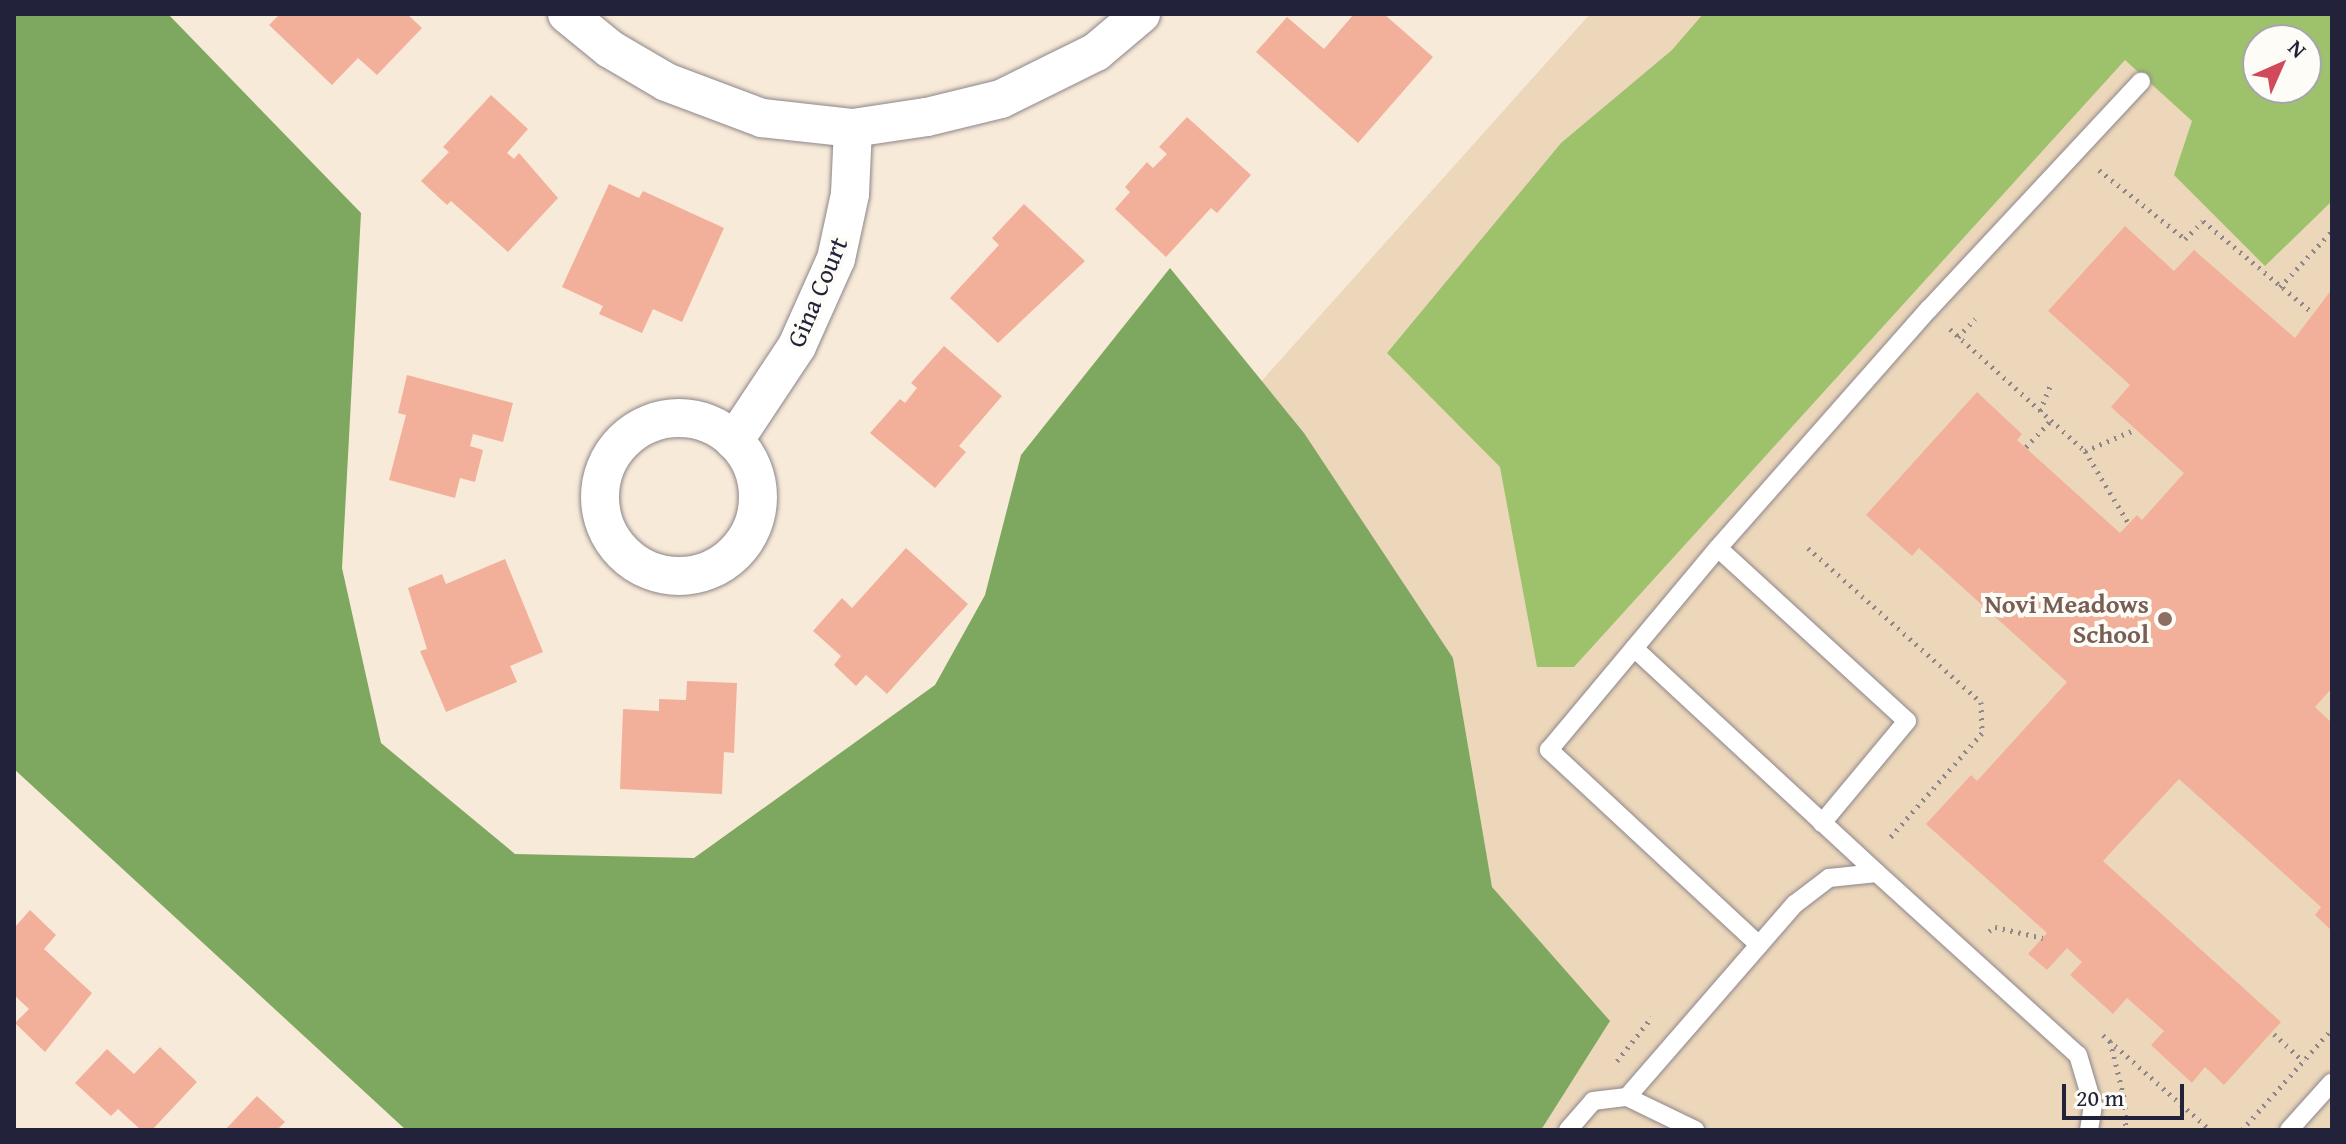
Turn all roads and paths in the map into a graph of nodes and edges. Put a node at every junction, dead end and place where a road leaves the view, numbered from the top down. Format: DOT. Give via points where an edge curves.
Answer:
graph roads {
  1 [pos="567,14"];
  2 [pos="1141,14"];
  3 [pos="2141,82"];
  4 [pos="853,128"];
  5 [pos="2076,152"];
  6 [pos="2332,231"];
  7 [pos="2280,287"];
  8 [pos="1929,309"];
  9 [pos="2313,313"];
  10 [pos="1975,319"];
  11 [pos="1958,337"];
  12 [pos="2051,384"];
  13 [pos="2040,411"];
  14 [pos="2051,420"];
  15 [pos="2134,430"];
  16 [pos="734,441"];
  17 [pos="2026,447"];
  18 [pos="2085,451"];
  19 [pos="2129,524"];
  20 [pos="1718,548"];
  21 [pos="1808,548"];
  22 [pos="1634,648"];
  23 [pos="1822,823"];
  24 [pos="1898,848"];
  25 [pos="1877,873"];
  26 [pos="1978,921"];
  27 [pos="1989,931"];
  28 [pos="2043,938"];
  29 [pos="2000,941"];
  30 [pos="1759,945"];
  31 [pos="2332,1029"];
  32 [pos="2099,1031"];
  33 [pos="2274,1034"];
  34 [pos="2303,1061"];
  35 [pos="2332,1082"];
  36 [pos="1627,1097"];
  37 [pos="1568,1130"];
  38 [pos="1695,1130"];
  39 [pos="2089,1130"];
  40 [pos="2210,1130"];
  41 [pos="2242,1130"];
  42 [pos="2289,1130"];
  1 -- 4 [label="street" via="610,49 666,82 762,118"];
  2 -- 4 [label="street" via="1096,52 1001,99"];
  3 -- 5 [label="lane"];
  4 -- 16 [label="street, Gina Court" via="850,194 836,259 797,346"];
  5 -- 7 [label="path" via="2185,239 2203,221"];
  5 -- 8 [label="lane"];
  6 -- 7 [label="path"];
  7 -- 9 [label="path"];
  8 -- 11 [label="path"];
  8 -- 20 [label="lane"];
  10 -- 11 [label="path"];
  11 -- 13 [label="path"];
  12 -- 13 [label="path"];
  13 -- 14 [label="path"];
  14 -- 17 [label="path"];
  14 -- 18 [label="path"];
  15 -- 18 [label="path"];
  16 -- 16 [label="street" via="690,419 641,427 621,443 607,464 601,512 625,556 648,571 702,574 745,542 756,517 758,489 750,463"];
  18 -- 19 [label="path"];
  20 -- 22 [label="lane"];
  20 -- 23 [label="lane" via="1907,721"];
  21 -- 24 [label="path" via="1981,702 1982,733 1887,837"];
  22 -- 23 [label="lane"];
  22 -- 30 [label="lane" via="1549,750"];
  23 -- 25 [label="lane"];
  25 -- 30 [label="lane" via="1829,878 1795,904"];
  25 -- 39 [label="lane" via="2078,1055 2093,1105"];
  26 -- 27 [label="path"];
  27 -- 28 [label="path" via="1995,927"];
  27 -- 29 [label="path"];
  30 -- 36 [label="lane"];
  31 -- 34 [label="path"];
  32 -- 40 [label="path"];
  33 -- 34 [label="path"];
  34 -- 41 [label="path"];
  35 -- 42 [label="lane"];
  36 -- 37 [label="lane" via="1593,1101"];
  36 -- 38 [label="lane"];
}
